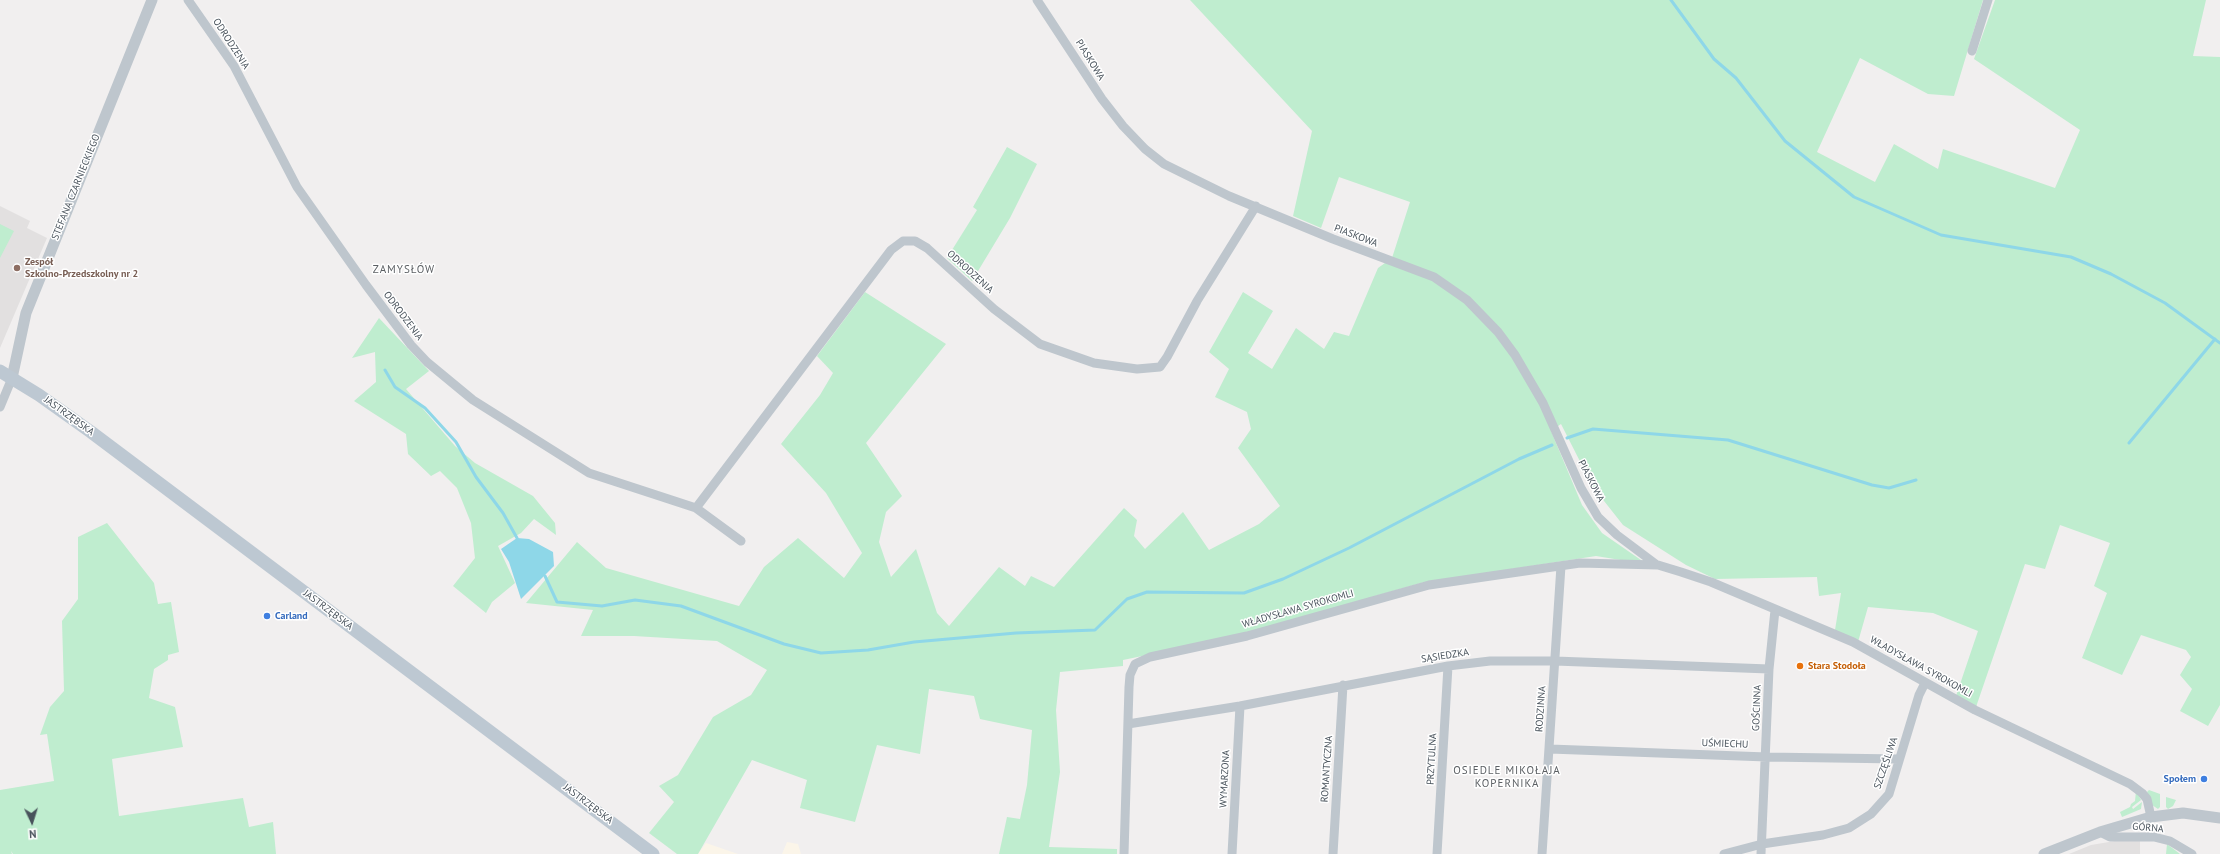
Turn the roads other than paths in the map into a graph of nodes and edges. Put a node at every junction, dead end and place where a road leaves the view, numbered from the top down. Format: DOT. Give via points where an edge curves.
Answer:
graph roads {
  1 [pos="152,0"];
  2 [pos="188,0"];
  3 [pos="1037,0"];
  4 [pos="1988,0"];
  5 [pos="1972,51"];
  6 [pos="1256,206"];
  7 [pos="0,371"];
  8 [pos="12,378"];
  9 [pos="0,407"];
  10 [pos="696,508"];
  11 [pos="1621,538"];
  12 [pos="741,541"];
  13 [pos="1561,566"];
  14 [pos="1658,566"];
  15 [pos="1775,610"];
  16 [pos="1555,661"];
  17 [pos="1448,666"];
  18 [pos="1769,669"];
  19 [pos="1925,683"];
  20 [pos="1344,686"];
  21 [pos="1240,706"];
  22 [pos="1128,724"];
  23 [pos="1550,749"];
  24 [pos="1767,757"];
  25 [pos="1900,759"];
  26 [pos="2151,817"];
  27 [pos="2220,818"];
  28 [pos="2100,832"];
  29 [pos="1762,844"];
  30 [pos="653,854"];
  31 [pos="1124,854"];
  32 [pos="1232,854"];
  33 [pos="1333,854"];
  34 [pos="1437,854"];
  35 [pos="1542,854"];
  36 [pos="1724,854"];
  37 [pos="1761,854"];
  38 [pos="2044,854"];
  39 [pos="2192,854"];
  1 -- 8 [label="street, STEFANA CZARNIECKIEGO" via="26,313"];
  2 -- 10 [label="street, ODRODZENIA" via="234,66 297,187 411,346 473,400 589,473"];
  3 -- 6 [label="street, PIASKOWA" via="1102,99 1122,126 1145,149 1164,164 1194,181"];
  4 -- 5 [label="street"];
  6 -- 10 [label="street, ODRODZENIA" via="1160,367 1137,369 1094,363 1040,344 994,309 927,248 915,241 903,241 891,250"];
  6 -- 11 [label="street, PIASKOWA" via="1333,239 1434,277 1468,300 1498,332 1515,355 1543,404 1590,504 1598,517"];
  7 -- 8 [label="main road, JASTRZĘBSKA"];
  8 -- 9 [label="street"];
  8 -- 30 [label="main road, JASTRZĘBSKA" via="91,432"];
  10 -- 12 [label="street, ODRODZENIA"];
  11 -- 14 [label="street, WŁADYSŁAWA SYROKOMLI"];
  13 -- 14 [label="street, WŁADYSŁAWA SYROKOMLI" via="1580,563"];
  13 -- 16 [label="street, RODZINNA"];
  13 -- 22 [label="street, WŁADYSŁAWA SYROKOMLI" via="1429,585 1247,636 1150,657 1135,664 1130,675"];
  14 -- 15 [label="street, WŁADYSŁAWA SYROKOMLI" via="1711,582"];
  15 -- 18 [label="street, GOŚCINNA"];
  15 -- 19 [label="street, WŁADYSŁAWA SYROKOMLI" via="1853,642"];
  16 -- 17 [label="street, SĄSIEDZKA" via="1490,661"];
  16 -- 18 [label="street, SĄSIEDZKA"];
  16 -- 23 [label="street, RODZINNA"];
  17 -- 20 [label="street, SĄSIEDZKA"];
  17 -- 34 [label="street, PRZYTULNA"];
  18 -- 24 [label="street, GOŚCINNA"];
  19 -- 25 [label="street, SZCZĘŚLIWA"];
  19 -- 26 [label="street, WŁADYSŁAWA SYROKOMLI" via="1975,710 2130,784 2147,799"];
  20 -- 21 [label="street, SĄSIEDZKA"];
  20 -- 33 [label="street, ROMANTYCZNA"];
  21 -- 22 [label="street, SĄSIEDZKA"];
  21 -- 32 [label="street, WYMARZONA"];
  22 -- 31 [label="street, WŁADYSŁAWA SYROKOMLI"];
  23 -- 24 [label="street, UŚMIECHU"];
  23 -- 35 [label="street, RODZINNA"];
  24 -- 25 [label="street, UŚMIECHU"];
  24 -- 29 [label="street, GOŚCINNA"];
  25 -- 29 [label="street, SZCZĘŚLIWA" via="1889,794 1871,814 1849,828 1823,835"];
  26 -- 27 [label="street" via="2183,813"];
  26 -- 28 [label="street"];
  28 -- 38 [label="street"];
  28 -- 39 [label="street, GÓRNA" via="2110,837 2154,837 2170,841"];
  29 -- 36 [label="street, SZCZĘŚLIWA"];
  29 -- 37 [label="street, GOŚCINNA"];
}
